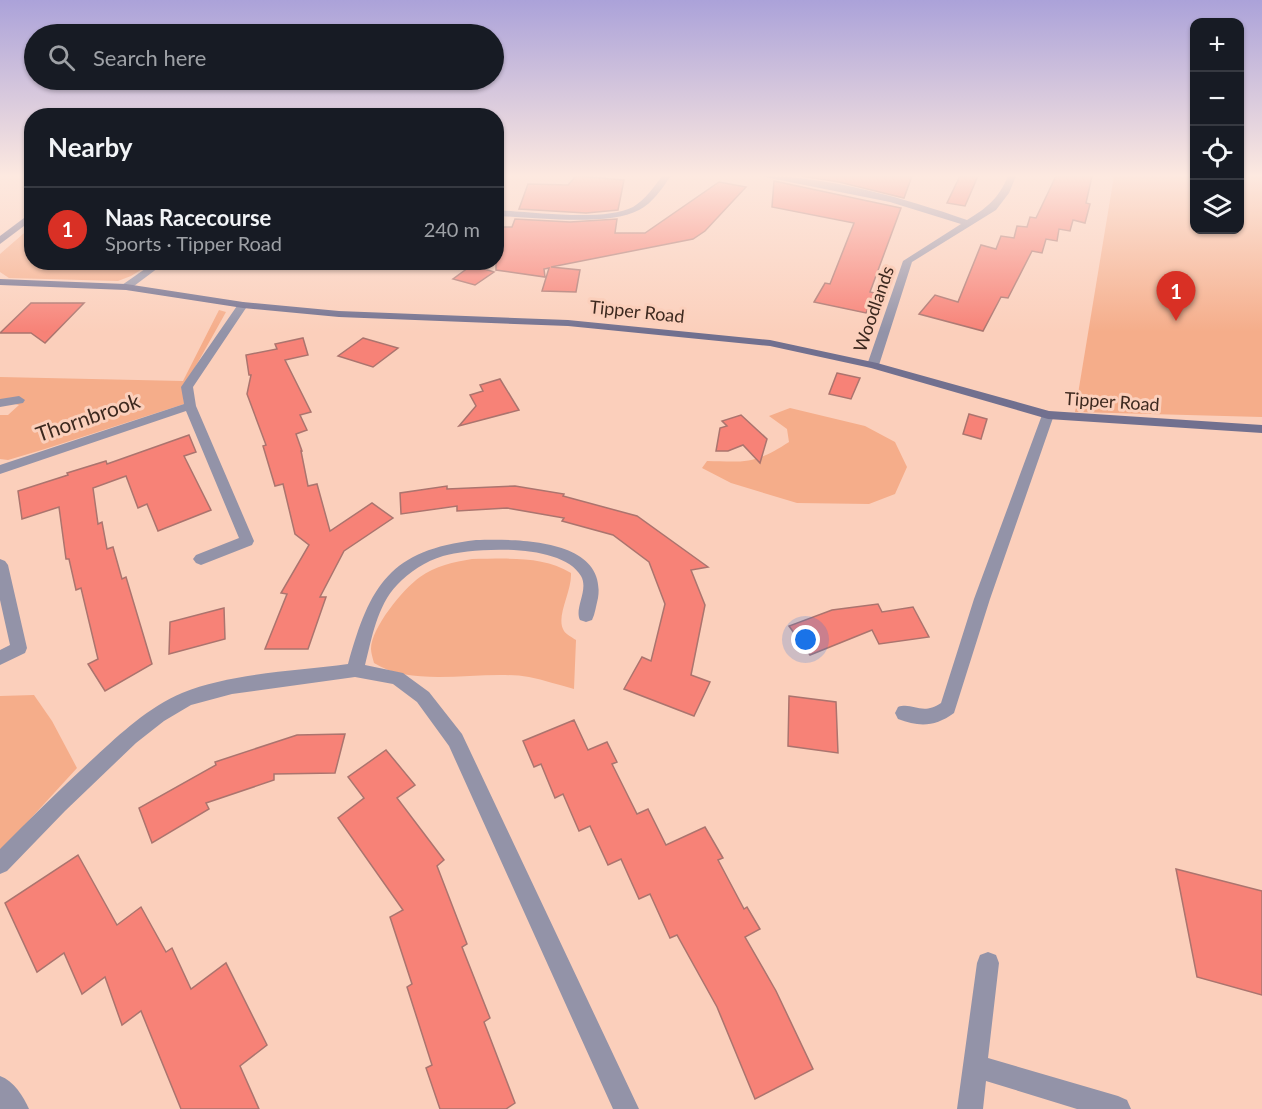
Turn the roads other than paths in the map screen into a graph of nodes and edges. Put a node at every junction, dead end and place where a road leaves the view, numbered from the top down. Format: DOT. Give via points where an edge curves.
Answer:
graph roads {
  1 [pos="16,228"];
  2 [pos="959,228"];
  3 [pos="0,241"];
  4 [pos="150,270"];
  5 [pos="0,282"];
  6 [pos="126,287"];
  7 [pos="243,305"];
  8 [pos="873,365"];
  9 [pos="19,400"];
  10 [pos="0,403"];
  11 [pos="190,406"];
  12 [pos="1047,415"];
  13 [pos="1262,429"];
  14 [pos="0,470"];
  15 [pos="201,559"];
  16 [pos="0,565"];
  17 [pos="586,616"];
  18 [pos="0,658"];
  19 [pos="355,670"];
  20 [pos="904,713"];
  21 [pos="0,864"];
  22 [pos="987,963"];
  23 [pos="975,1066"];
  24 [pos="0,1088"];
  25 [pos="16,1109"];
  26 [pos="626,1109"];
  27 [pos="970,1109"];
  28 [pos="1118,1109"];
  1 -- 3 [label="street"];
  2 -- 8 [label="street, Woodlands" via="908,261"];
  4 -- 6 [label="street"];
  5 -- 6 [label="street, Tipper Road"];
  6 -- 7 [label="street, Tipper Road"];
  7 -- 8 [label="street, Tipper Road" via="339,314 579,324 770,343"];
  7 -- 11 [label="street" via="187,387"];
  8 -- 12 [label="street, Tipper Road"];
  9 -- 10 [label="street, Thornbrook"];
  11 -- 14 [label="street, Thornbrook"];
  11 -- 15 [label="street" via="247,541"];
  12 -- 13 [label="street, Tipper Road"];
  12 -- 20 [label="street" via="948,708 938,716 917,719"];
  16 -- 18 [label="street" via="18,648"];
  17 -- 19 [label="street" via="590,576 577,561 557,551 494,544 442,551 411,566 389,584 376,603"];
  19 -- 21 [label="street" via="232,687 187,699 130,736"];
  19 -- 26 [label="street" via="397,678 423,697 456,740"];
  22 -- 23 [label="street"];
  23 -- 27 [label="street"];
  23 -- 28 [label="street"];
  24 -- 25 [label="street"];
}
